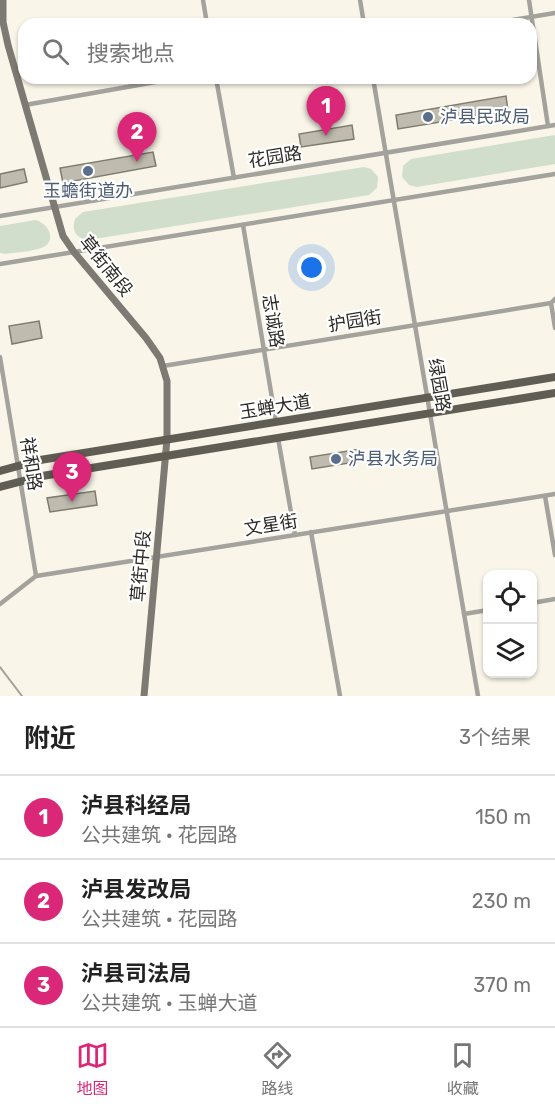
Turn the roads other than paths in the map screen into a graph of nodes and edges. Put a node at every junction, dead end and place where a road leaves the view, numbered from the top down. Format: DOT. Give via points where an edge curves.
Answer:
graph roads {
  1 [pos="3,0"];
  2 [pos="203,0"];
  3 [pos="360,0"];
  4 [pos="529,0"];
  5 [pos="555,13"];
  6 [pos="531,17"];
  7 [pos="206,18"];
  8 [pos="363,18"];
  9 [pos="525,18"];
  10 [pos="537,55"];
  11 [pos="18,80"];
  12 [pos="19,84"];
  13 [pos="144,84"];
  14 [pos="217,84"];
  15 [pos="374,84"];
  16 [pos="25,105"];
  17 [pos="555,125"];
  18 [pos="548,126"];
  19 [pos="386,153"];
  20 [pos="555,174"];
  21 [pos="234,178"];
  22 [pos="394,200"];
  23 [pos="54,207"];
  24 [pos="0,216"];
  25 [pos="243,225"];
  26 [pos="74,252"];
  27 [pos="0,264"];
  28 [pos="553,301"];
  29 [pos="415,325"];
  30 [pos="555,328"];
  31 [pos="264,350"];
  32 [pos="0,357"];
  33 [pos="163,366"];
  34 [pos="555,377"];
  35 [pos="555,393"];
  36 [pos="427,397"];
  37 [pos="430,413"];
  38 [pos="276,422"];
  39 [pos="279,438"];
  40 [pos="167,439"];
  41 [pos="166,456"];
  42 [pos="18,466"];
  43 [pos="0,471"];
  44 [pos="20,482"];
  45 [pos="0,487"];
  46 [pos="555,494"];
  47 [pos="545,496"];
  48 [pos="447,511"];
  49 [pos="311,532"];
  50 [pos="295,535"];
  51 [pos="555,555"];
  52 [pos="157,557"];
  53 [pos="36,576"];
  54 [pos="555,599"];
  55 [pos="537,602"];
  56 [pos="0,604"];
  57 [pos="483,611"];
  58 [pos="464,614"];
  59 [pos="0,667"];
  60 [pos="22,696"];
  61 [pos="144,696"];
  62 [pos="340,696"];
  63 [pos="478,696"];
  1 -- 11 [label="main road, 草街南段" via="3,22"];
  2 -- 7 [label="street"];
  3 -- 8 [label="street"];
  4 -- 6 [label="street"];
  5 -- 6 [label="street"];
  6 -- 9 [label="street"];
  10 -- 18 [label="street"];
  12 -- 16 [label="main road, 草街南段"];
  13 -- 16 [label="street"];
  14 -- 21 [label="street"];
  15 -- 19 [label="street, 绿园路"];
  16 -- 23 [label="main road, 草街南段"];
  17 -- 18 [label="street, 花园路"];
  18 -- 19 [label="street, 花园路"];
  19 -- 21 [label="street, 花园路"];
  19 -- 22 [label="street, 绿园路"];
  20 -- 22 [label="street"];
  21 -- 23 [label="street, 花园路"];
  22 -- 25 [label="street"];
  22 -- 29 [label="street, 绿园路"];
  23 -- 24 [label="street, 花园路"];
  23 -- 26 [label="main road, 草街南段" via="63,236"];
  25 -- 26 [label="street"];
  25 -- 31 [label="street, 志诚路"];
  26 -- 27 [label="street"];
  26 -- 33 [label="main road, 草街南段" via="146,338"];
  28 -- 29 [label="street, 护园街"];
  28 -- 30 [label="street"];
  29 -- 31 [label="street, 护园街"];
  29 -- 36 [label="street, 绿园路"];
  31 -- 33 [label="street, 护园街"];
  31 -- 38 [label="street, 志诚路"];
  32 -- 42 [label="street, 祥和路"];
  33 -- 40 [label="main road, 草街南段" via="167,381"];
  34 -- 36 [label="main road, 玉蝉大道"];
  35 -- 37 [label="main road, 玉蝉大道"];
  36 -- 37 [label="street, 绿园路"];
  36 -- 38 [label="main road, 玉蝉大道"];
  37 -- 39 [label="main road, 玉蝉大道"];
  37 -- 48 [label="street, 绿园路"];
  38 -- 40 [label="main road, 玉蝉大道"];
  39 -- 41 [label="main road, 玉蝉大道"];
  39 -- 50 [label="street"];
  40 -- 41 [label="main road, 草街中段"];
  40 -- 42 [label="main road, 玉蝉大道"];
  41 -- 44 [label="main road, 玉蝉大道"];
  41 -- 52 [label="main road, 草街中段"];
  42 -- 43 [label="main road, 玉蝉大道"];
  42 -- 44 [label="street, 祥和路"];
  44 -- 45 [label="main road, 玉蝉大道"];
  44 -- 53 [label="street, 祥和路"];
  46 -- 47 [label="street, 文星街"];
  47 -- 48 [label="street, 文星街"];
  47 -- 51 [label="street"];
  48 -- 49 [label="street, 文星街"];
  48 -- 58 [label="street, 绿园路"];
  49 -- 50 [label="street, 文星街"];
  49 -- 62 [label="street"];
  50 -- 52 [label="street, 文星街"];
  52 -- 53 [label="street, 文星街"];
  52 -- 61 [label="main road, 草街中段"];
  53 -- 56 [label="street, 文星街"];
  54 -- 55 [label="street"];
  57 -- 58 [label="street"];
  58 -- 63 [label="street, 绿园路"];
  59 -- 60 [label="lane"];
}
